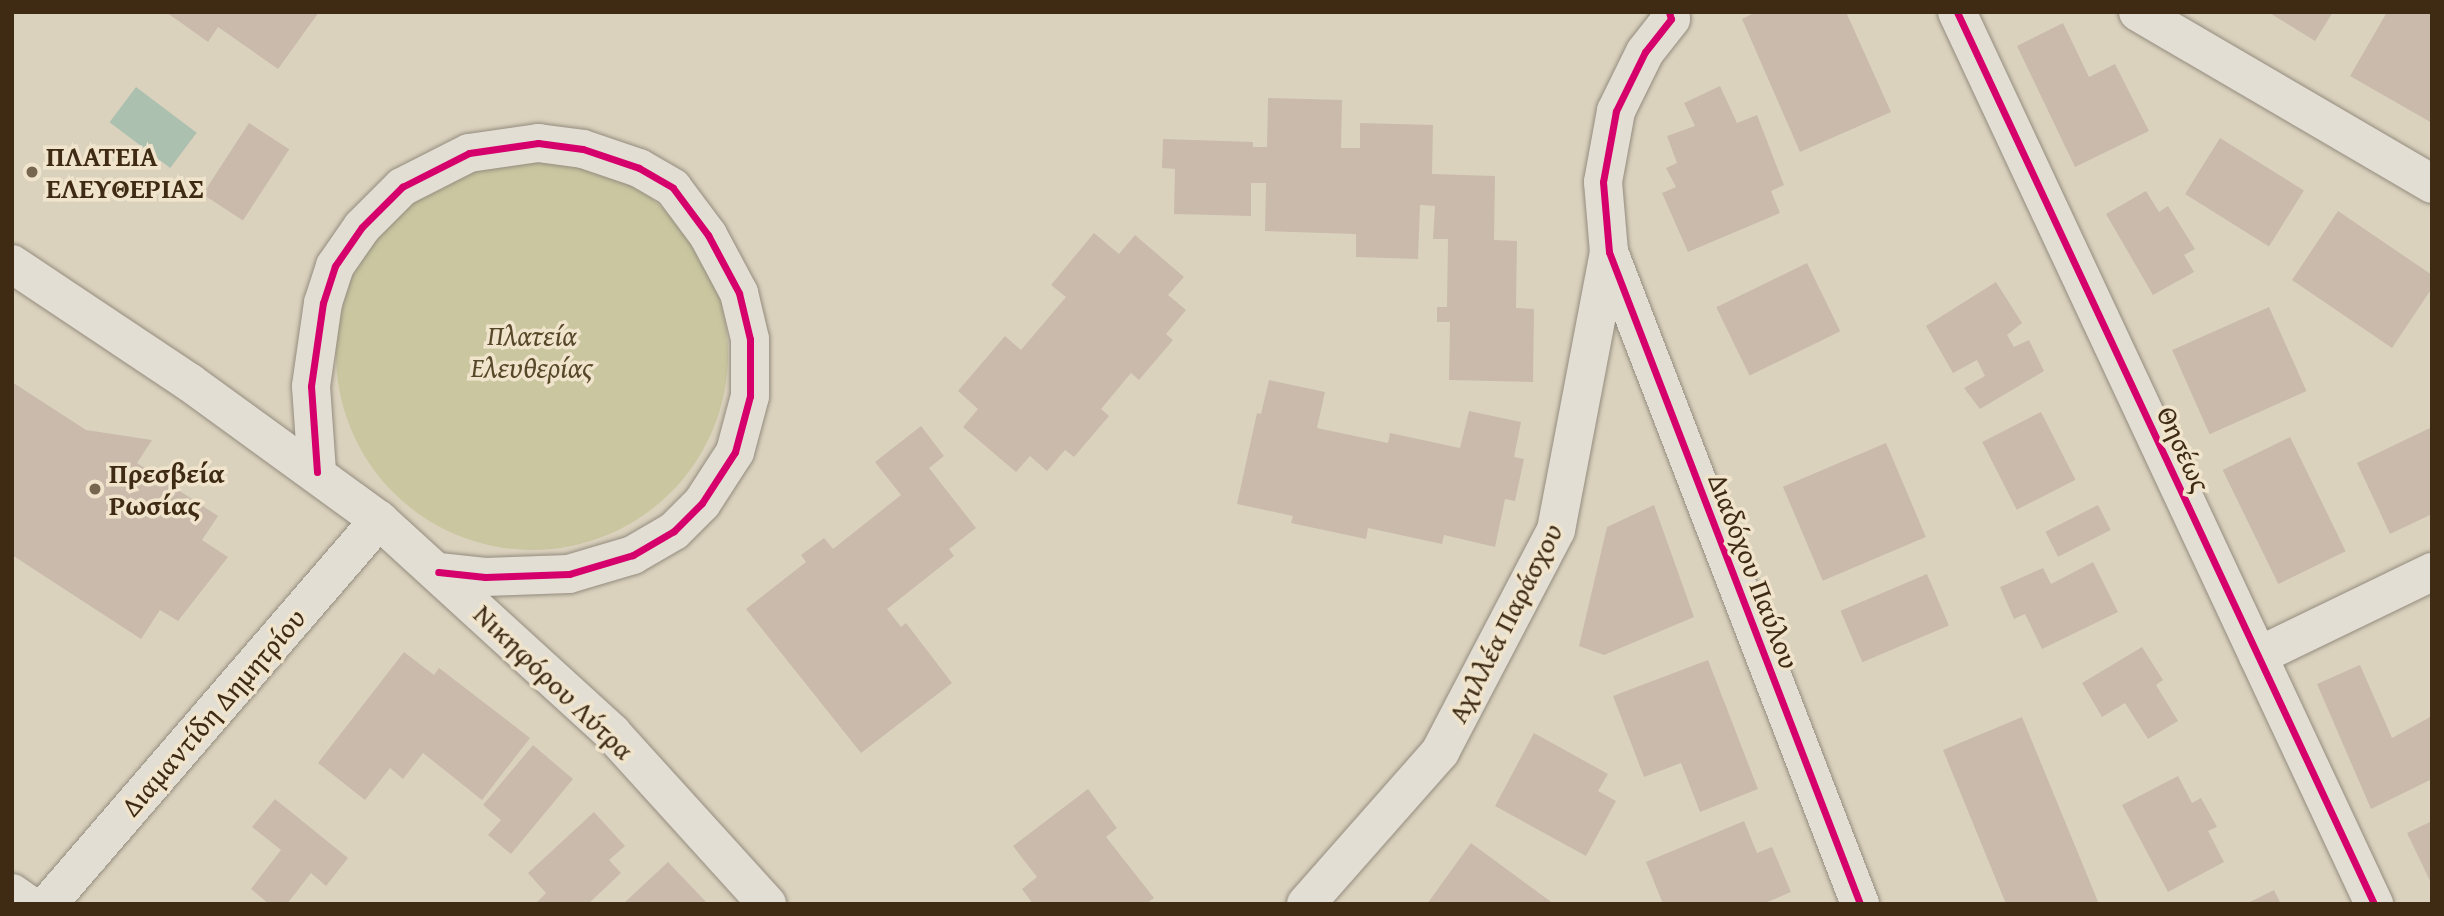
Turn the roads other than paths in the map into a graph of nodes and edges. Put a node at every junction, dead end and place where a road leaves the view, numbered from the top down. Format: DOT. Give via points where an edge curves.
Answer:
graph roads {
  1 [pos="1957,12"];
  2 [pos="2138,12"];
  3 [pos="1673,14"];
  4 [pos="2432,184"];
  5 [pos="1609,253"];
  6 [pos="12,264"];
  7 [pos="317,472"];
  8 [pos="379,520"];
  9 [pos="438,572"];
  10 [pos="2432,572"];
  11 [pos="2258,656"];
  12 [pos="12,894"];
  13 [pos="28,904"];
  14 [pos="48,904"];
  15 [pos="767,904"];
  16 [pos="1306,904"];
  17 [pos="1860,904"];
  18 [pos="2374,904"];
  1 -- 11 [label="street, Θησέως"];
  2 -- 4 [label="street"];
  3 -- 5 [label="street" via="1645,52 1616,111 1603,182"];
  5 -- 16 [label="street, Αχιλλέα Παράσχου" via="1556,530 1440,752"];
  5 -- 17 [label="street, Διαδόχου Παύλου"];
  6 -- 7 [label="street, Νικηφόρου Λύτρα"];
  7 -- 8 [label="street, Νικηφόρου Λύτρα"];
  7 -- 9 [label="street" via="311,386 323,303 335,266 402,187 469,153 538,143 594,152 639,168 673,188 708,235 739,293 751,339 750,396 735,452 702,503 674,531 633,555 569,574 485,577"];
  8 -- 9 [label="street, Νικηφόρου Λύτρα"];
  8 -- 14 [label="street, Διαμαντίδη Δημητρίου"];
  9 -- 15 [label="street, Νικηφόρου Λύτρα" via="611,733"];
  10 -- 11 [label="street"];
  11 -- 18 [label="street, Θησέως"];
  12 -- 13 [label="street"];
}
